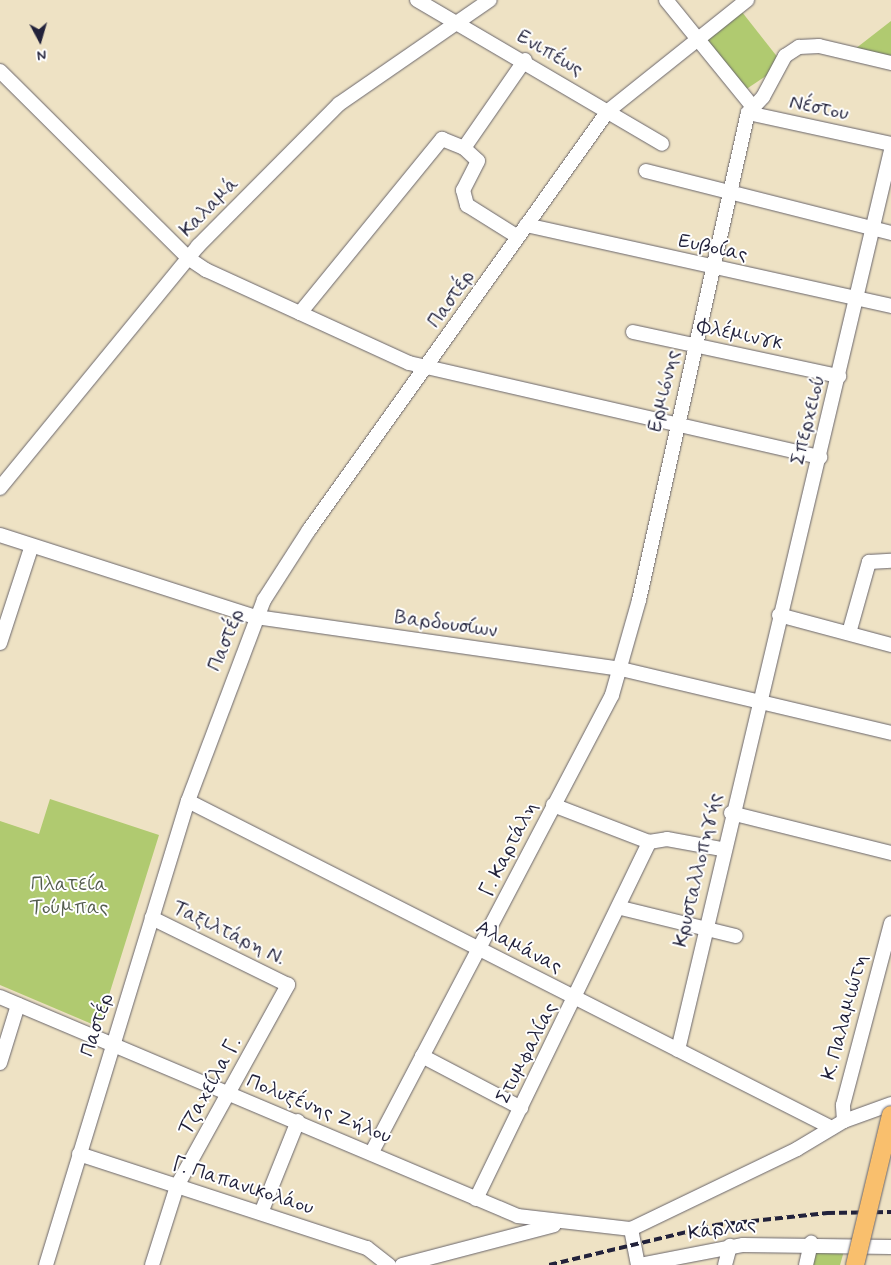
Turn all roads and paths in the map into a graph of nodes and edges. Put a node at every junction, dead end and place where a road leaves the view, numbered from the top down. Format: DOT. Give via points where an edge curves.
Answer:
graph roads {
  1 [pos="417,0"];
  2 [pos="490,0"];
  3 [pos="666,0"];
  4 [pos="747,0"];
  5 [pos="454,23"];
  6 [pos="698,39"];
  7 [pos="525,60"];
  8 [pos="891,63"];
  9 [pos="0,71"];
  10 [pos="608,111"];
  11 [pos="748,114"];
  12 [pos="662,144"];
  13 [pos="891,144"];
  14 [pos="464,148"];
  15 [pos="891,150"];
  16 [pos="646,171"];
  17 [pos="730,192"];
  18 [pos="873,229"];
  19 [pos="522,231"];
  20 [pos="891,233"];
  21 [pos="188,258"];
  22 [pos="714,269"];
  23 [pos="858,298"];
  24 [pos="891,306"];
  25 [pos="300,313"];
  26 [pos="634,332"];
  27 [pos="695,346"];
  28 [pos="427,367"];
  29 [pos="839,376"];
  30 [pos="677,423"];
  31 [pos="820,457"];
  32 [pos="0,488"];
  33 [pos="0,535"];
  34 [pos="31,548"];
  35 [pos="891,561"];
  36 [pos="779,615"];
  37 [pos="256,617"];
  38 [pos="849,634"];
  39 [pos="0,643"];
  40 [pos="891,644"];
  41 [pos="621,669"];
  42 [pos="759,699"];
  43 [pos="891,733"];
  44 [pos="188,801"];
  45 [pos="553,805"];
  46 [pos="732,813"];
  47 [pos="649,842"];
  48 [pos="722,849"];
  49 [pos="891,853"];
  50 [pos="621,908"];
  51 [pos="152,918"];
  52 [pos="891,923"];
  53 [pos="704,928"];
  54 [pos="736,936"];
  55 [pos="480,949"];
  56 [pos="288,986"];
  57 [pos="0,998"];
  58 [pos="576,998"];
  59 [pos="18,1005"];
  60 [pos="111,1044"];
  61 [pos="678,1050"];
  62 [pos="422,1056"];
  63 [pos="0,1064"];
  64 [pos="228,1093"];
  65 [pos="891,1104"];
  66 [pos="521,1108"];
  67 [pos="891,1115"];
  68 [pos="298,1121"];
  69 [pos="844,1121"];
  70 [pos="832,1128"];
  71 [pos="372,1152"];
  72 [pos="79,1154"];
  73 [pos="178,1186"];
  74 [pos="476,1199"];
  75 [pos="261,1213"];
  76 [pos="564,1222"];
  77 [pos="631,1229"];
  78 [pos="812,1243"];
  79 [pos="730,1246"];
  80 [pos="891,1248"];
  81 [pos="46,1265"];
  82 [pos="152,1265"];
  83 [pos="389,1265"];
  84 [pos="402,1265"];
  85 [pos="639,1265"];
  86 [pos="726,1265"];
  87 [pos="806,1265"];
  88 [pos="856,1265"];
  1 -- 5 [label="street, Ενιπέως"];
  2 -- 5 [label="street, Καλαμά"];
  3 -- 6 [label="street"];
  4 -- 6 [label="street, Παστέρ"];
  5 -- 7 [label="street, Ενιπέως"];
  5 -- 21 [label="street, Καλαμά" via="350,94"];
  6 -- 10 [label="street, Παστέρ"];
  6 -- 11 [label="street"];
  7 -- 10 [label="street, Ενιπέως"];
  7 -- 14 [label="street"];
  8 -- 11 [label="street" via="819,46 799,47 785,56 763,97"];
  9 -- 21 [label="street"];
  10 -- 12 [label="street, Ενιπέως"];
  10 -- 19 [label="street, Παστέρ"];
  11 -- 13 [label="street, Νέστου"];
  11 -- 17 [label="street, Ερμιόνης"];
  14 -- 19 [label="street, Ευβοίας" via="478,166 463,190 463,200"];
  14 -- 25 [label="street" via="447,138 438,141"];
  15 -- 18 [label="street, Σπερχειού"];
  16 -- 17 [label="street"];
  17 -- 18 [label="street"];
  17 -- 22 [label="street, Ερμιόνης"];
  18 -- 20 [label="street"];
  18 -- 23 [label="street, Σπερχειού"];
  19 -- 22 [label="street, Ευβοίας"];
  19 -- 28 [label="street, Παστέρ"];
  21 -- 25 [label="street"];
  21 -- 32 [label="street, Καλαμά"];
  22 -- 23 [label="street, Ευβοίας"];
  22 -- 27 [label="street, Ερμιόνης"];
  23 -- 24 [label="street, Ευβοίας"];
  23 -- 29 [label="street, Σπερχειού"];
  25 -- 28 [label="street"];
  26 -- 27 [label="street, Φλέμινγκ"];
  27 -- 29 [label="street, Φλέμινγκ"];
  27 -- 30 [label="street, Ερμιόνης"];
  28 -- 30 [label="street"];
  28 -- 37 [label="street, Παστέρ" via="309,530"];
  29 -- 31 [label="street, Σπερχειού"];
  30 -- 31 [label="street"];
  30 -- 41 [label="street, Ερμιόνης"];
  31 -- 36 [label="street, Σπερχειού"];
  33 -- 34 [label="street, Βαρδουσίων"];
  34 -- 37 [label="street, Βαρδουσίων"];
  34 -- 39 [label="street"];
  35 -- 38 [label="street" via="869,562"];
  36 -- 38 [label="street"];
  36 -- 42 [label="street, Σπερχειού"];
  37 -- 41 [label="street, Βαρδουσίων"];
  37 -- 44 [label="street, Παστέρ"];
  38 -- 40 [label="street"];
  41 -- 42 [label="street, Βαρδουσίων"];
  41 -- 45 [label="street, Γ. Καρτάλη" via="605,711"];
  42 -- 43 [label="street, Βαρδουσίων"];
  42 -- 46 [label="street, Κρυσταλλοπηγής"];
  44 -- 51 [label="street, Παστέρ"];
  44 -- 55 [label="street, Αλαμάνας"];
  45 -- 47 [label="street"];
  45 -- 55 [label="street, Γ. Καρτάλη"];
  46 -- 48 [label="street, Κρυσταλλοπηγής"];
  46 -- 49 [label="street"];
  47 -- 48 [label="street" via="667,839"];
  47 -- 50 [label="street, Στυμφαλίας"];
  48 -- 53 [label="street, Κρυσταλλοπηγής"];
  50 -- 53 [label="street"];
  50 -- 58 [label="street, Στυμφαλίας"];
  51 -- 56 [label="street, Ταξιλτάρη Ν."];
  51 -- 60 [label="street, Παστέρ"];
  52 -- 69 [label="street, Κ. Παλαμιώτη" via="843,1105"];
  53 -- 54 [label="street"];
  53 -- 61 [label="street, Κρυσταλλοπηγής"];
  55 -- 58 [label="street, Αλαμάνας"];
  55 -- 62 [label="street, Γ. Καρτάλη"];
  56 -- 64 [label="street, Τζαχείλα Γ."];
  57 -- 59 [label="street, Πολυξένης Ζήλου"];
  58 -- 61 [label="street, Αλαμάνας"];
  58 -- 66 [label="street, Στυμφαλίας"];
  59 -- 60 [label="street, Πολυξένης Ζήλου"];
  59 -- 63 [label="street"];
  60 -- 64 [label="street, Πολυξένης Ζήλου"];
  60 -- 72 [label="street, Παστέρ"];
  61 -- 70 [label="street, Αλαμάνας"];
  62 -- 66 [label="street"];
  62 -- 71 [label="street, Γ. Καρτάλη"];
  64 -- 68 [label="street, Πολυξένης Ζήλου"];
  64 -- 73 [label="street, Τζαχείλα Γ."];
  65 -- 69 [label="street"];
  66 -- 74 [label="street, Στυμφαλίας"];
  67 -- 88 [label="main road, bridge"];
  68 -- 71 [label="street, Πολυξένης Ζήλου"];
  68 -- 75 [label="street"];
  69 -- 70 [label="street"];
  70 -- 77 [label="street"];
  71 -- 74 [label="street, Πολυξένης Ζήλου"];
  72 -- 73 [label="street, Γ. Παπανικολάου"];
  72 -- 81 [label="street, Παστέρ"];
  73 -- 75 [label="street, Γ. Παπανικολάου"];
  73 -- 82 [label="street, Τζαχείλα Γ."];
  74 -- 76 [label="street, Πολυξένης Ζήλου" via="518,1216"];
  75 -- 83 [label="street, Γ. Παπανικολάου" via="368,1248"];
  76 -- 77 [label="street, Πολυξένης Ζήλου"];
  76 -- 84 [label="street"];
  77 -- 85 [label="street"];
  78 -- 79 [label="street, Κάρλας"];
  78 -- 80 [label="street, Κάρλας"];
  78 -- 87 [label="street"];
  79 -- 85 [label="street, Κάρλας"];
  79 -- 86 [label="street"];
}
